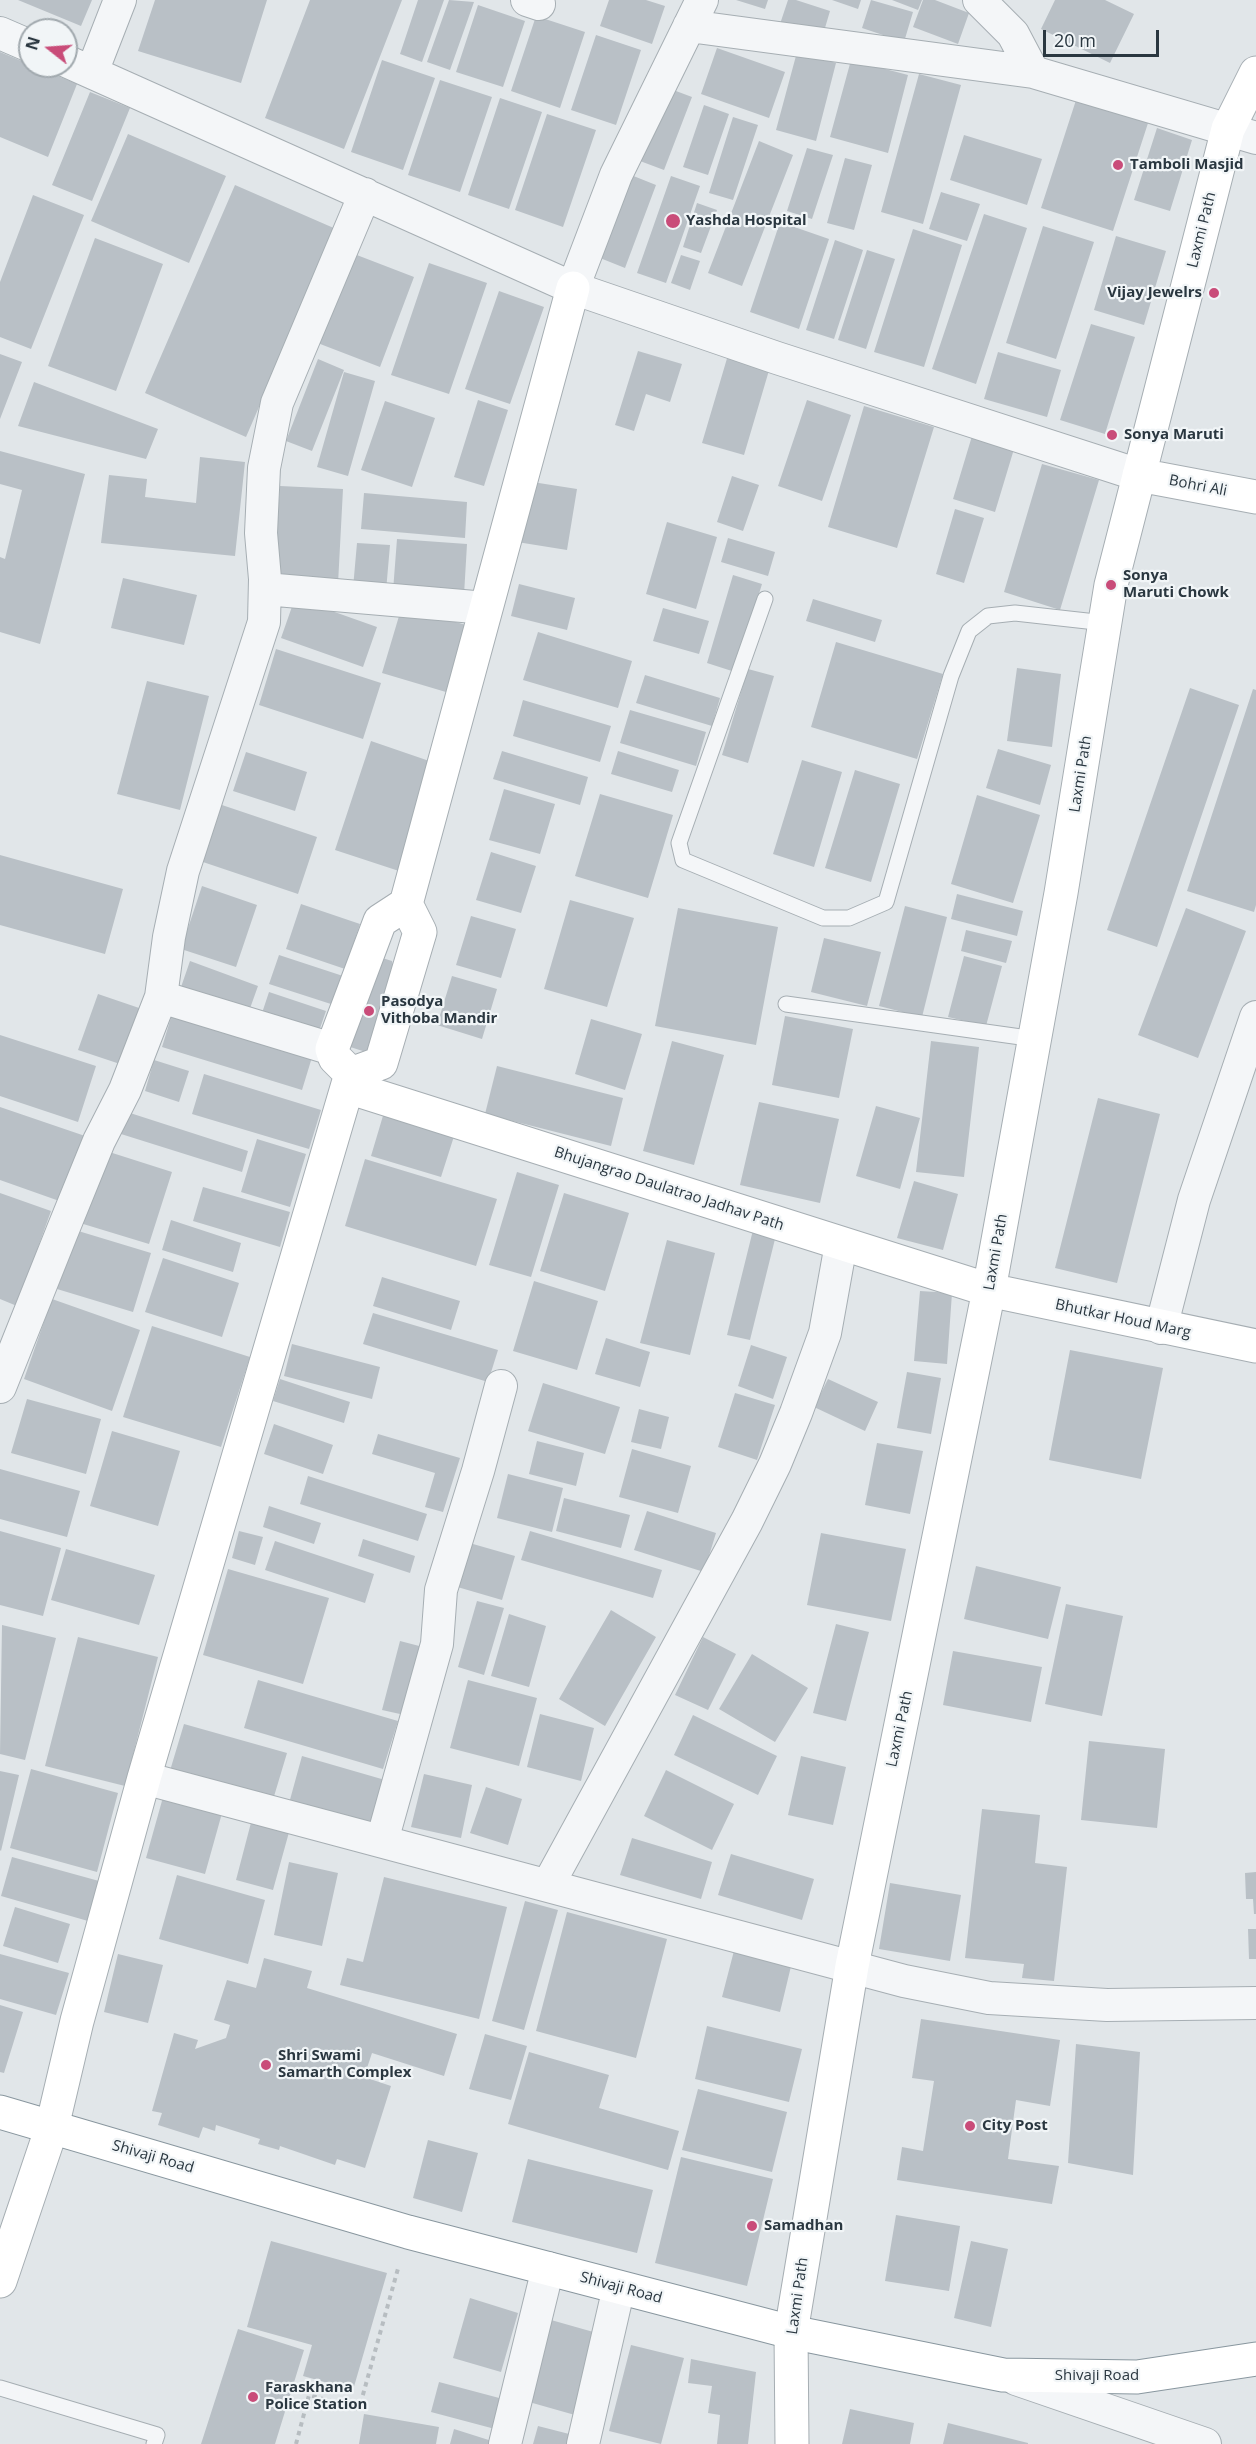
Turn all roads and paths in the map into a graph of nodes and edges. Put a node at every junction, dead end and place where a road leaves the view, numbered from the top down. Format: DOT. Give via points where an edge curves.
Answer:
graph roads {
  1 [pos="120,0"];
  2 [pos="979,0"];
  3 [pos="695,13"];
  4 [pos="0,33"];
  5 [pos="18,41"];
  6 [pos="79,67"];
  7 [pos="1033,72"];
  8 [pos="1256,73"];
  9 [pos="1242,133"];
  10 [pos="365,194"];
  11 [pos="573,288"];
  12 [pos="1140,475"];
  13 [pos="1256,497"];
  14 [pos="264,590"];
  15 [pos="765,599"];
  16 [pos="486,608"];
  17 [pos="1105,623"];
  18 [pos="406,904"];
  19 [pos="161,997"];
  20 [pos="786,1004"];
  21 [pos="1256,1017"];
  22 [pos="1035,1039"];
  23 [pos="344,1070"];
  24 [pos="842,1244"];
  25 [pos="989,1290"];
  26 [pos="1161,1328"];
  27 [pos="8,1340"];
  28 [pos="1256,1346"];
  29 [pos="501,1386"];
  30 [pos="0,1387"];
  31 [pos="144,1778"];
  32 [pos="382,1841"];
  33 [pos="548,1885"];
  34 [pos="852,1966"];
  35 [pos="1256,2003"];
  36 [pos="0,2112"];
  37 [pos="52,2127"];
  38 [pos="408,2232"];
  39 [pos="7,2239"];
  40 [pos="548,2268"];
  41 [pos="0,2281"];
  42 [pos="619,2287"];
  43 [pos="791,2332"];
  44 [pos="1256,2359"];
  45 [pos="1004,2374"];
  46 [pos="0,2388"];
  47 [pos="154,2444"];
  48 [pos="296,2444"];
  49 [pos="505,2444"];
  50 [pos="583,2444"];
  51 [pos="792,2444"];
  52 [pos="1205,2444"];
  1 -- 6 [label="street"];
  2 -- 7 [label="street" via="1013,34"];
  3 -- 7 [label="street"];
  3 -- 11 [label="street" via="616,175"];
  4 -- 5 [label="street"];
  6 -- 10 [label="street"];
  7 -- 9 [label="street"];
  8 -- 9 [label="main road, Laxmi Path"];
  9 -- 12 [label="main road, Laxmi Path"];
  10 -- 11 [label="street"];
  10 -- 14 [label="street" via="277,403 264,468"];
  11 -- 12 [label="street"];
  11 -- 16 [label="main road"];
  12 -- 13 [label="main road, Bohri Ali"];
  12 -- 17 [label="main road, Laxmi Path"];
  14 -- 16 [label="street"];
  14 -- 19 [label="street" via="264,622 183,871"];
  15 -- 17 [label="lane" via="679,843 683,860 823,918 849,918 886,902 951,676 969,631 988,616 1016,613"];
  16 -- 18 [label="main road"];
  17 -- 22 [label="main road, Laxmi Path"];
  18 -- 23 [label="main road" via="380,921"];
  18 -- 23 [label="main road" via="420,932 381,1063"];
  19 -- 23 [label="street"];
  19 -- 27 [label="street" via="125,1090"];
  20 -- 22 [label="lane"];
  21 -- 26 [label="street" via="1194,1200"];
  22 -- 25 [label="main road, Laxmi Path"];
  23 -- 24 [label="main road, Bhujangrao Daulatrao Jadhav Path"];
  23 -- 31 [label="main road"];
  24 -- 25 [label="main road, Bhujangrao Daulatrao Jadhav Path"];
  24 -- 33 [label="street" via="825,1334 775,1464"];
  25 -- 26 [label="main road, Bhutkar Houd Marg"];
  25 -- 34 [label="main road, Laxmi Path"];
  26 -- 28 [label="main road, Bhutkar Houd Marg"];
  27 -- 30 [label="street"];
  29 -- 32 [label="street" via="441,1590 437,1644"];
  31 -- 32 [label="street"];
  31 -- 37 [label="main road"];
  32 -- 33 [label="street"];
  33 -- 34 [label="street"];
  34 -- 35 [label="street" via="989,1998 1107,2005"];
  34 -- 43 [label="main road, Laxmi Path"];
  36 -- 37 [label="main road, Shivaji Road"];
  37 -- 38 [label="main road, Shivaji Road"];
  37 -- 39 [label="main road"];
  38 -- 40 [label="main road, Shivaji Road"];
  38 -- 48 [label="path" via="359,2409 309,2395"];
  39 -- 41 [label="main road"];
  40 -- 42 [label="main road, Shivaji Road"];
  40 -- 49 [label="street"];
  42 -- 43 [label="main road, Shivaji Road"];
  42 -- 50 [label="street"];
  43 -- 45 [label="main road, Shivaji Road"];
  43 -- 51 [label="main road, Laxmi Path"];
  44 -- 45 [label="main road, Shivaji Road" via="1137,2378"];
  45 -- 52 [label="street"];
  46 -- 47 [label="lane" via="157,2435"];
}
